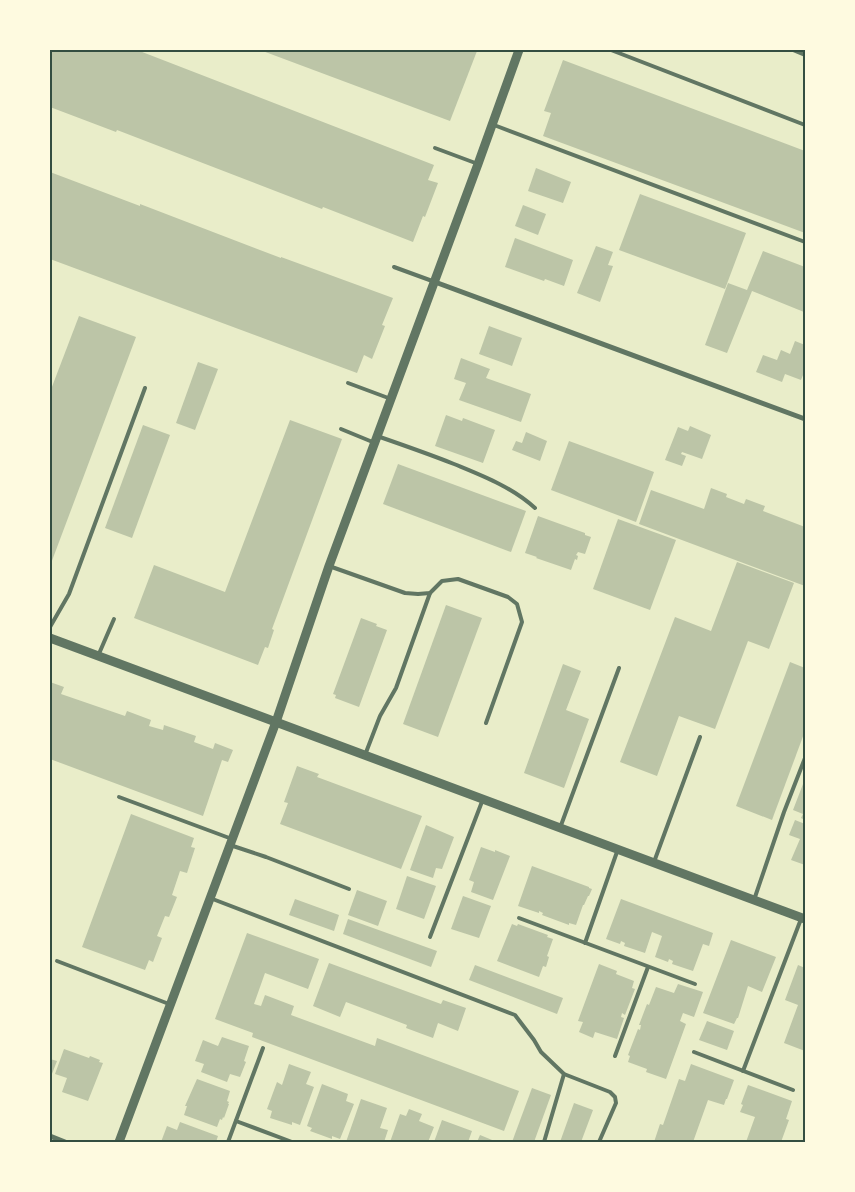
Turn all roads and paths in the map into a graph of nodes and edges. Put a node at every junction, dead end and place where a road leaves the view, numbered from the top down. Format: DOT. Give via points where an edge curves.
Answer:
graph roads {
  1 [pos="519,50"];
  2 [pos="612,50"];
  3 [pos="792,50"];
  4 [pos="805,55"];
  5 [pos="493,124"];
  6 [pos="805,125"];
  7 [pos="436,148"];
  8 [pos="478,164"];
  9 [pos="805,242"];
  10 [pos="394,267"];
  11 [pos="435,282"];
  12 [pos="348,383"];
  13 [pos="145,388"];
  14 [pos="391,399"];
  15 [pos="805,419"];
  16 [pos="341,429"];
  17 [pos="376,440"];
  18 [pos="535,508"];
  19 [pos="329,566"];
  20 [pos="430,592"];
  21 [pos="114,619"];
  22 [pos="50,626"];
  23 [pos="50,638"];
  24 [pos="98,656"];
  25 [pos="619,668"];
  26 [pos="276,722"];
  27 [pos="486,723"];
  28 [pos="700,737"];
  29 [pos="365,755"];
  30 [pos="805,758"];
  31 [pos="118,796"];
  32 [pos="482,799"];
  33 [pos="560,828"];
  34 [pos="231,842"];
  35 [pos="618,849"];
  36 [pos="654,862"];
  37 [pos="348,888"];
  38 [pos="210,898"];
  39 [pos="754,900"];
  40 [pos="519,918"];
  41 [pos="803,918"];
  42 [pos="430,937"];
  43 [pos="585,943"];
  44 [pos="57,961"];
  45 [pos="648,967"];
  46 [pos="696,984"];
  47 [pos="170,1005"];
  48 [pos="263,1048"];
  49 [pos="694,1052"];
  50 [pos="615,1056"];
  51 [pos="743,1071"];
  52 [pos="564,1074"];
  53 [pos="793,1090"];
  54 [pos="236,1121"];
  55 [pos="50,1136"];
  56 [pos="66,1142"];
  57 [pos="119,1142"];
  58 [pos="228,1142"];
  59 [pos="292,1142"];
  60 [pos="544,1142"];
  61 [pos="599,1142"];
  1 -- 5 [label="street"];
  2 -- 6 [label="lane"];
  3 -- 4 [label="lane"];
  5 -- 8 [label="street"];
  5 -- 9 [label="lane"];
  7 -- 8 [label="lane"];
  8 -- 11 [label="street"];
  10 -- 11 [label="lane"];
  11 -- 14 [label="street"];
  11 -- 15 [label="street"];
  12 -- 14 [label="lane"];
  13 -- 22 [label="lane" via="69,594"];
  14 -- 17 [label="street"];
  16 -- 17 [label="lane"];
  17 -- 18 [label="lane" via="426,453 475,472 514,491"];
  17 -- 19 [label="street"];
  19 -- 20 [label="lane" via="404,593"];
  19 -- 26 [label="street"];
  20 -- 27 [label="lane" via="442,581 458,579 508,596 517,604 522,622"];
  20 -- 29 [label="lane" via="396,688 380,716"];
  21 -- 24 [label="lane"];
  23 -- 24 [label="street"];
  24 -- 26 [label="street"];
  25 -- 33 [label="lane"];
  26 -- 29 [label="street"];
  26 -- 34 [label="street"];
  28 -- 36 [label="lane"];
  29 -- 32 [label="street"];
  30 -- 39 [label="lane"];
  31 -- 34 [label="lane"];
  32 -- 33 [label="street"];
  32 -- 42 [label="lane"];
  33 -- 35 [label="street"];
  34 -- 37 [label="lane"];
  34 -- 38 [label="street"];
  35 -- 36 [label="street"];
  35 -- 43 [label="lane"];
  36 -- 39 [label="street"];
  38 -- 47 [label="street"];
  38 -- 52 [label="lane" via="515,1015 541,1052"];
  39 -- 41 [label="street"];
  40 -- 43 [label="lane"];
  41 -- 51 [label="lane"];
  43 -- 45 [label="lane"];
  44 -- 47 [label="lane"];
  45 -- 46 [label="lane"];
  45 -- 50 [label="lane"];
  47 -- 57 [label="street"];
  48 -- 54 [label="lane"];
  49 -- 51 [label="lane"];
  51 -- 53 [label="lane"];
  52 -- 60 [label="lane"];
  52 -- 61 [label="lane" via="610,1092 615,1097 616,1103"];
  54 -- 58 [label="lane"];
  54 -- 59 [label="lane"];
  55 -- 56 [label="street"];
}
